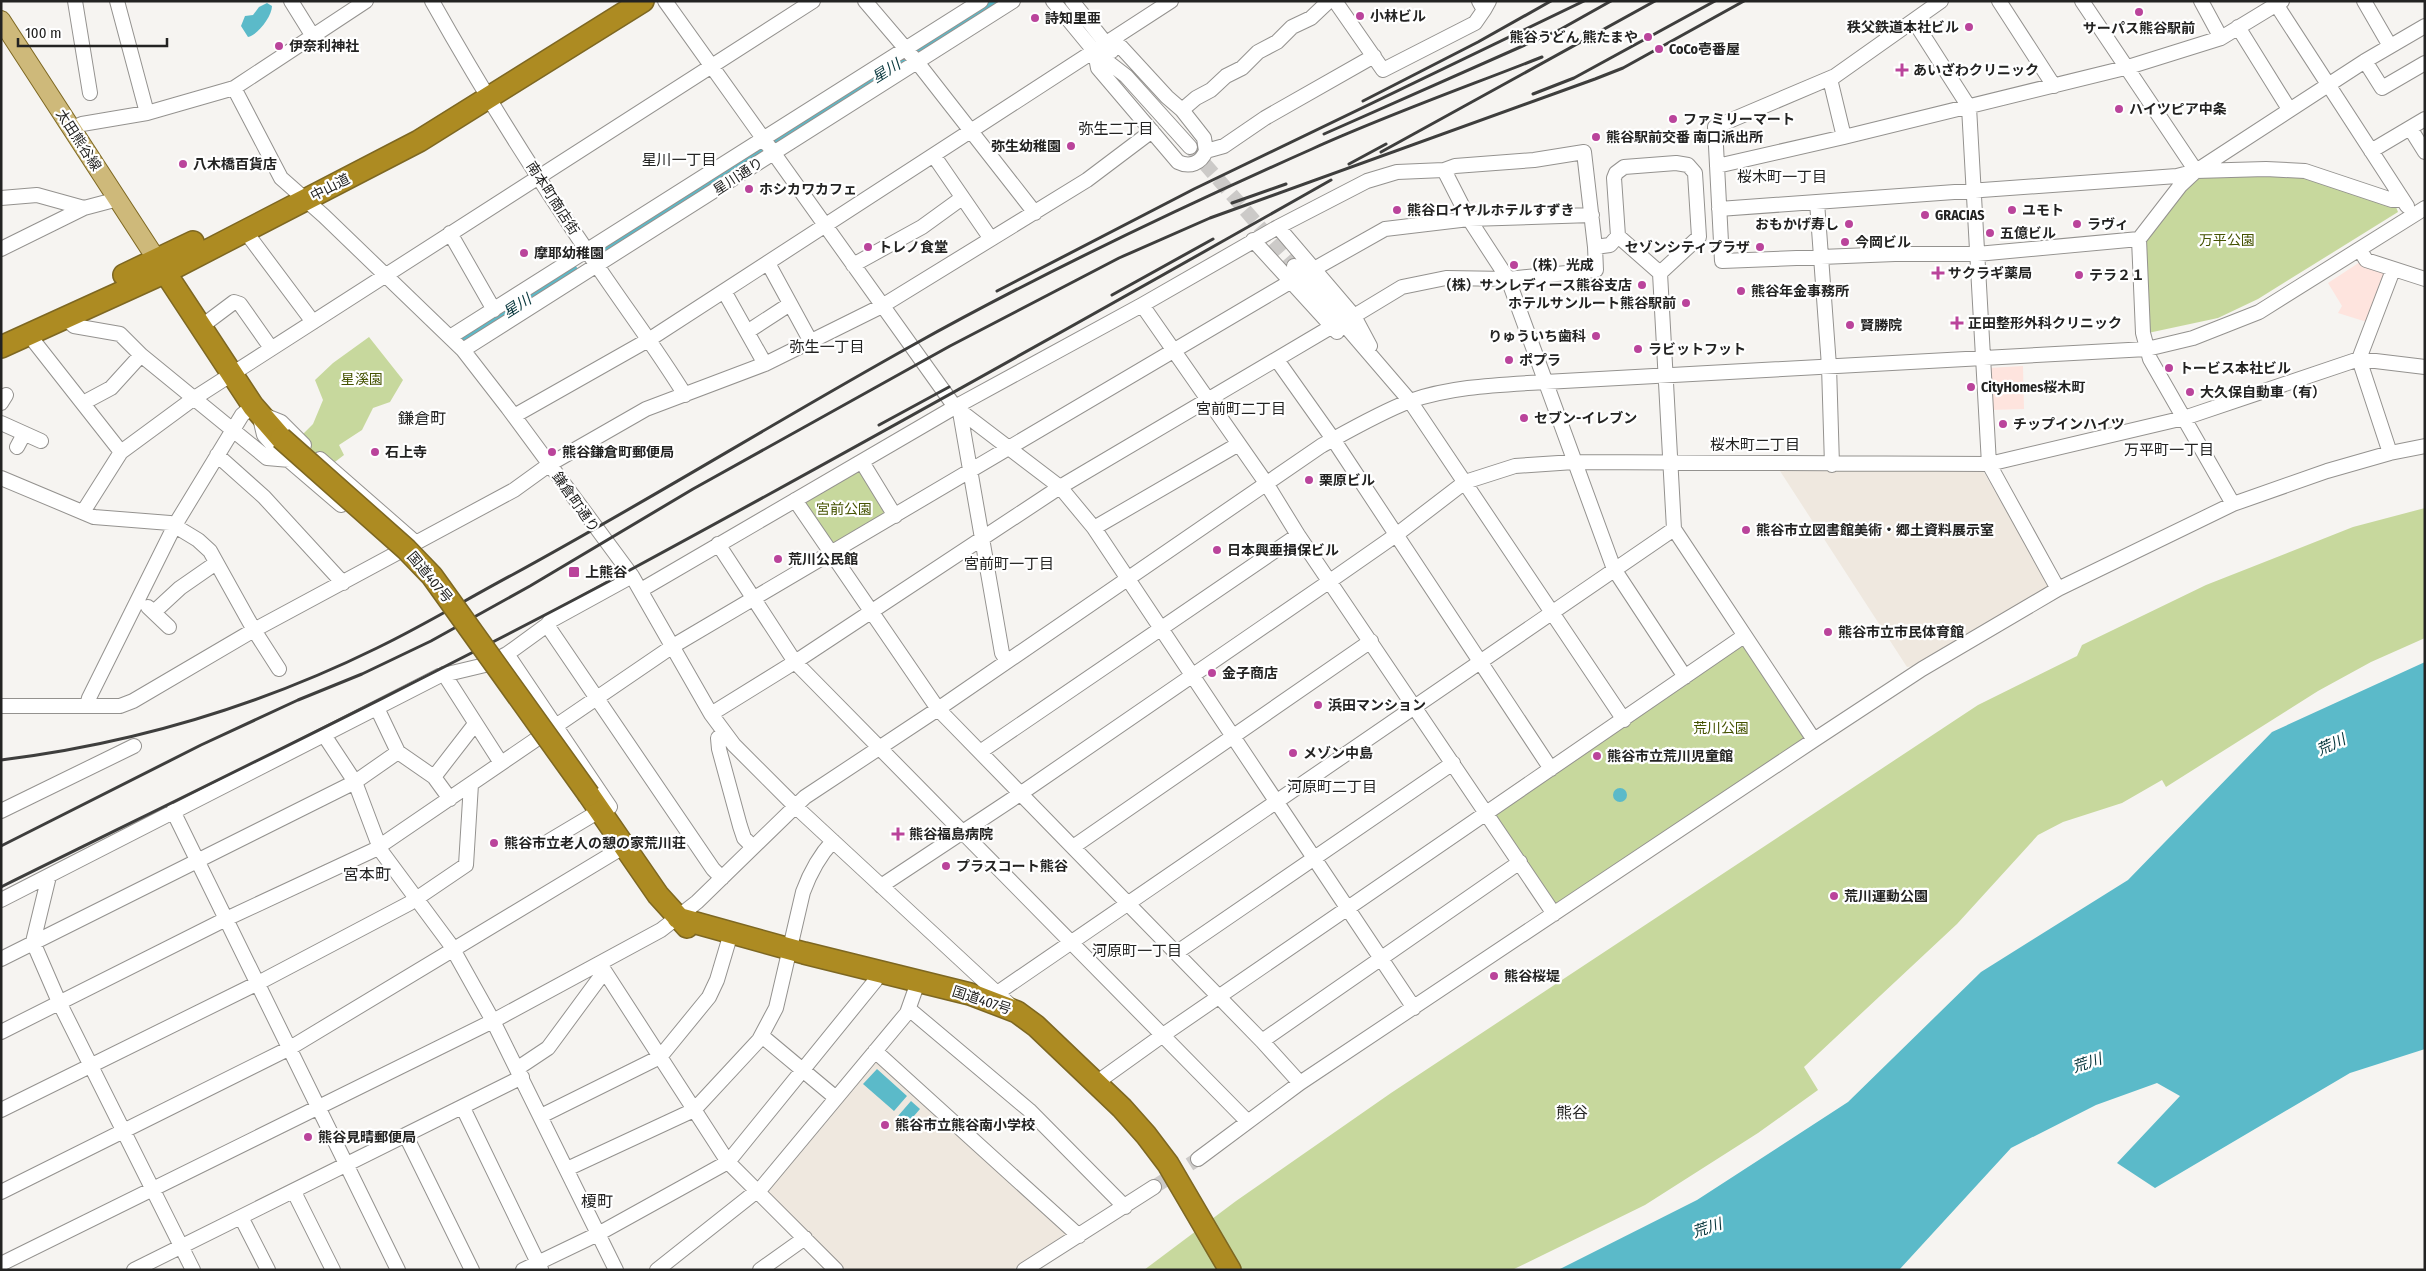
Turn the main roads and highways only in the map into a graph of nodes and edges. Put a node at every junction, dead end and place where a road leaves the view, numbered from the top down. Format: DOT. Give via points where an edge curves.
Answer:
graph roads {
  1 [pos="620,1"];
  2 [pos="643,1"];
  3 [pos="1,20"];
  4 [pos="485,93"];
  5 [pos="301,196"];
  6 [pos="162,266"];
  7 [pos="1,333"];
  8 [pos="1,347"];
  9 [pos="914,994"];
  10 [pos="996,1002"];
  11 [pos="1099,1093"];
  12 [pos="1191,1214"];
  13 [pos="1216,1270"];
  14 [pos="1230,1270"];
  1 -- 4 [label="highway, 中山道"];
  2 -- 4 [label="highway, 中山道"];
  3 -- 6 [label="main road, 太田熊谷線"];
  4 -- 5 [label="highway, 中山道" via="419,141"];
  5 -- 6 [label="highway, 中山道"];
  5 -- 6 [label="highway, 中山道" via="245,231"];
  6 -- 7 [label="highway, 中山道"];
  6 -- 8 [label="highway, 中山道" via="66,318"];
  6 -- 9 [label="highway, 国道407号, bridge" via="256,409 281,438 432,576 589,795 620,849 678,918 730,937 877,977"];
  9 -- 10 [label="highway, 国道407号"];
  9 -- 10 [label="highway, 国道407号" via="954,991"];
  10 -- 11 [label="highway"];
  10 -- 11 [label="highway" via="996,1014 1020,1029"];
  11 -- 12 [label="highway"];
  12 -- 13 [label="highway"];
  12 -- 14 [label="highway"];
}
